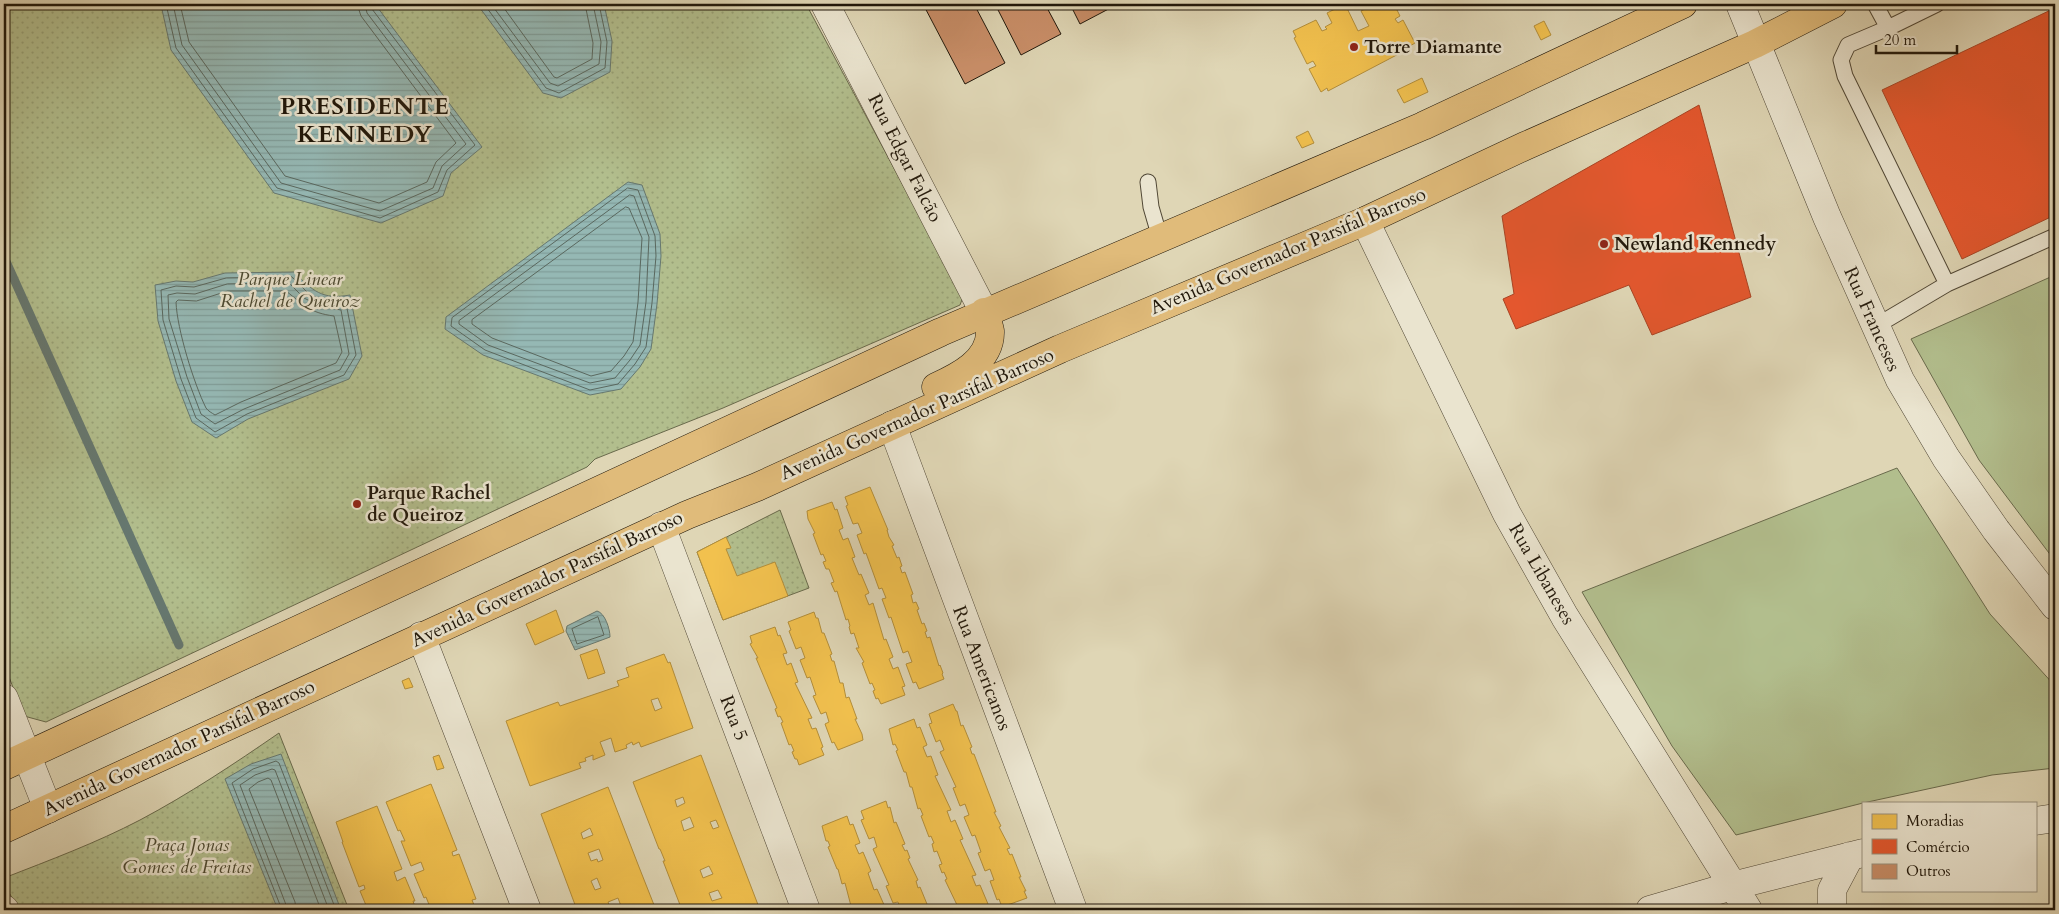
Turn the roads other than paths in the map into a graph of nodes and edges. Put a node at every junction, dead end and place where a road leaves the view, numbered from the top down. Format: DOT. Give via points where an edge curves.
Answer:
graph roads {
  1 [pos="825,4"];
  2 [pos="1683,4"];
  3 [pos="1740,4"];
  4 [pos="1833,4"];
  5 [pos="1875,4"];
  6 [pos="1937,4"];
  7 [pos="1888,28"];
  8 [pos="1755,44"];
  9 [pos="1148,182"];
  10 [pos="1365,222"];
  11 [pos="2055,236"];
  12 [pos="1160,238"];
  13 [pos="1947,284"];
  14 [pos="984,312"];
  15 [pos="1876,326"];
  16 [pos="892,425"];
  17 [pos="687,515"];
  18 [pos="661,526"];
  19 [pos="2055,606"];
  20 [pos="422,636"];
  21 [pos="4,698"];
  22 [pos="15,761"];
  23 [pos="48,809"];
  24 [pos="2055,818"];
  25 [pos="2036,821"];
  26 [pos="4,829"];
  27 [pos="1856,854"];
  28 [pos="1732,886"];
  29 [pos="527,910"];
  30 [pos="806,910"];
  31 [pos="1073,910"];
  32 [pos="1650,910"];
  33 [pos="1748,910"];
  34 [pos="1832,910"];
  1 -- 14 [label="street, Rua Edgar Falcão"];
  2 -- 12 [label="main road" via="1424,126"];
  3 -- 8 [label="street, Rua Franceses"];
  4 -- 8 [label="main road, Avenida Governador Parsifal Barroso"];
  5 -- 7 [label="lane"];
  6 -- 7 [label="lane"];
  7 -- 13 [label="lane" via="1848,45 1841,60 1845,76"];
  8 -- 10 [label="main road, Avenida Governador Parsifal Barroso" via="1525,146"];
  8 -- 15 [label="street, Rua Franceses"];
  9 -- 12 [label="lane"];
  10 -- 16 [label="main road, Avenida Governador Parsifal Barroso" via="1068,346"];
  10 -- 28 [label="street, Rua Libaneses" via="1512,522 1565,617"];
  11 -- 13 [label="lane"];
  12 -- 14 [label="main road"];
  13 -- 15 [label="lane"];
  14 -- 17 [label="main road" via="990,332 986,347 976,363 961,375 748,472"];
  14 -- 22 [label="main road"];
  15 -- 19 [label="street, Rua Franceses" via="1900,380 1946,458"];
  16 -- 17 [label="main road, Avenida Governador Parsifal Barroso" via="757,487"];
  16 -- 31 [label="street, Rua Americanos"];
  17 -- 18 [label="main road, Avenida Governador Parsifal Barroso"];
  18 -- 20 [label="main road, Avenida Governador Parsifal Barroso"];
  18 -- 30 [label="street, Rua 5"];
  20 -- 23 [label="main road, Avenida Governador Parsifal Barroso"];
  20 -- 29 [label="street"];
  21 -- 22 [label="street"];
  22 -- 23 [label="street"];
  23 -- 26 [label="main road, Avenida Governador Parsifal Barroso"];
  24 -- 25 [label="street"];
  27 -- 28 [label="street"];
  27 -- 34 [label="street" via="1832,890"];
  28 -- 32 [label="street"];
  28 -- 33 [label="street, Rua Libaneses"];
}
